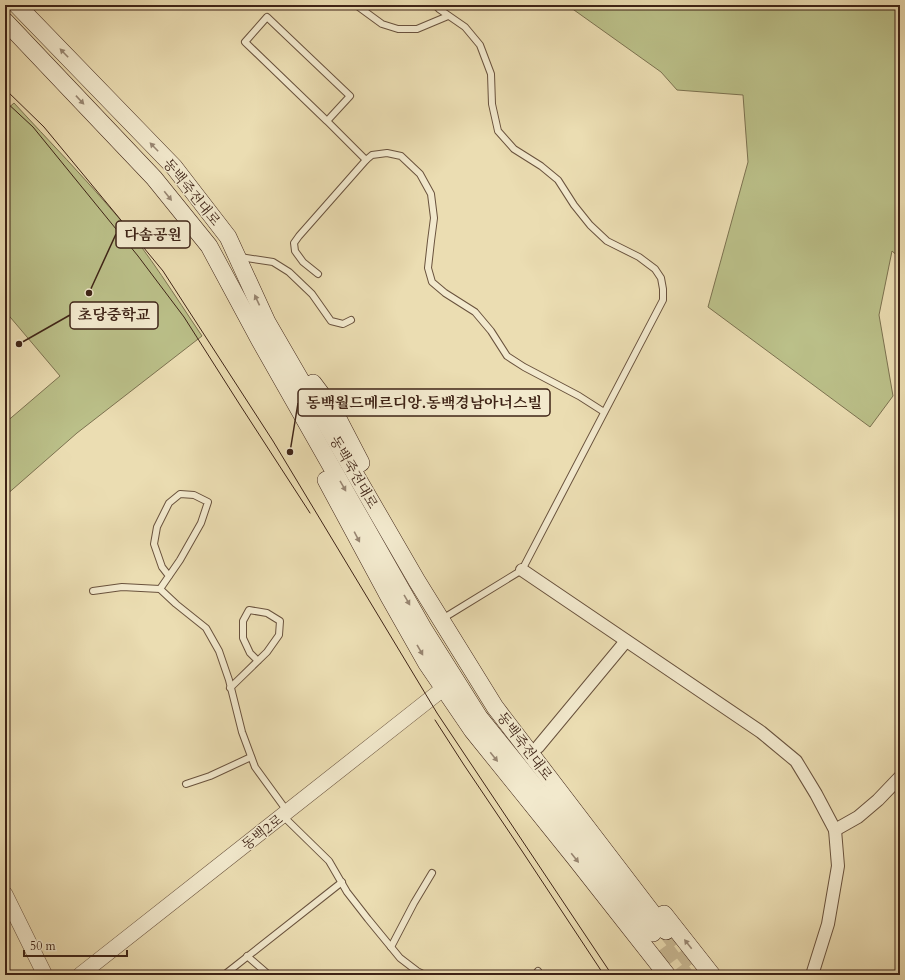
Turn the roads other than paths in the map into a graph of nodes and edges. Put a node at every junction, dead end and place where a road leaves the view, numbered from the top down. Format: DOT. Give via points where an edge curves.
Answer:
graph roads {
  1 [pos="17,5"];
  2 [pos="356,5"];
  3 [pos="436,5"];
  4 [pos="448,16"];
  5 [pos="5,21"];
  6 [pos="327,121"];
  7 [pos="366,160"];
  8 [pos="237,257"];
  9 [pos="318,274"];
  10 [pos="351,320"];
  11 [pos="267,322"];
  12 [pos="259,339"];
  13 [pos="604,412"];
  14 [pos="522,570"];
  15 [pos="169,576"];
  16 [pos="160,589"];
  17 [pos="93,591"];
  18 [pos="447,616"];
  19 [pos="626,641"];
  20 [pos="258,661"];
  21 [pos="230,688"];
  22 [pos="444,688"];
  23 [pos="538,747"];
  24 [pos="251,757"];
  25 [pos="900,777"];
  26 [pos="186,784"];
  27 [pos="285,814"];
  28 [pos="835,830"];
  29 [pos="432,873"];
  30 [pos="342,882"];
  31 [pos="5,894"];
  32 [pos="391,947"];
  33 [pos="248,956"];
  34 [pos="45,975"];
  35 [pos="80,975"];
  36 [pos="224,975"];
  37 [pos="269,975"];
  38 [pos="425,975"];
  39 [pos="667,975"];
  40 [pos="712,975"];
  41 [pos="812,975"];
  8 -- 1 [label="main road, 동백죽전대로, one-way" via="228,237 174,167"];
  2 -- 4 [label="lane" via="382,24 398,29 417,29"];
  3 -- 4 [label="lane"];
  4 -- 13 [label="lane" via="465,27 480,45 491,74 492,104 498,131 514,150 558,180 590,225 607,241 639,257 655,269 661,278 663,300"];
  5 -- 12 [label="main road, 동백죽전대로, one-way" via="154,178 209,246"];
  6 -- 6 [label="lane" via="350,96 268,17 245,42"];
  6 -- 7 [label="lane"];
  7 -- 9 [label="lane" via="294,243 295,251 303,262"];
  7 -- 13 [label="lane" via="372,155 387,153 401,156 420,174 431,194 434,218 428,268 432,282 475,312 508,356"];
  8 -- 10 [label="lane" via="273,262 289,272 312,294 331,322 343,324"];
  11 -- 8 [label="main road, 동백죽전대로, one-way"];
  12 -- 11 [label="main road, 동백죽전대로, one-way" via="423,628 479,717 659,932 495,707 417,581"];
  11 -- 18 [label="main road" via="334,411 420,573"];
  12 -- 22 [label="main road, one-way" via="287,408 389,597 427,664"];
  13 -- 14 [label="lane"];
  14 -- 18 [label="lane"];
  14 -- 19 [label="street"];
  15 -- 15 [label="lane" via="201,522 208,502 194,495 180,494 169,503 157,527 154,544 162,567"];
  15 -- 16 [label="lane"];
  16 -- 17 [label="lane" via="122,587"];
  16 -- 21 [label="lane" via="206,628 219,651"];
  18 -- 23 [label="main road" via="476,663"];
  19 -- 23 [label="street"];
  19 -- 28 [label="street" via="761,732 796,761"];
  20 -- 20 [label="lane" via="278,635 280,621 267,613 249,610 243,621 243,638 250,653"];
  20 -- 21 [label="lane"];
  21 -- 24 [label="lane"];
  22 -- 27 [label="street, 동백2로"];
  22 -- 39 [label="main road, one-way" via="472,730"];
  40 -- 23 [label="main road, one-way" via="600,833"];
  24 -- 26 [label="lane"];
  24 -- 27 [label="lane"];
  25 -- 28 [label="street" via="858,817"];
  27 -- 30 [label="lane" via="329,861"];
  27 -- 35 [label="street, 동백2로"];
  28 -- 41 [label="street" via="838,866 828,924"];
  29 -- 32 [label="lane"];
  30 -- 32 [label="lane" via="347,892"];
  30 -- 33 [label="lane"];
  31 -- 34 [label="street"];
  32 -- 38 [label="lane" via="400,958"];
  33 -- 36 [label="lane"];
  33 -- 37 [label="lane"];
}
